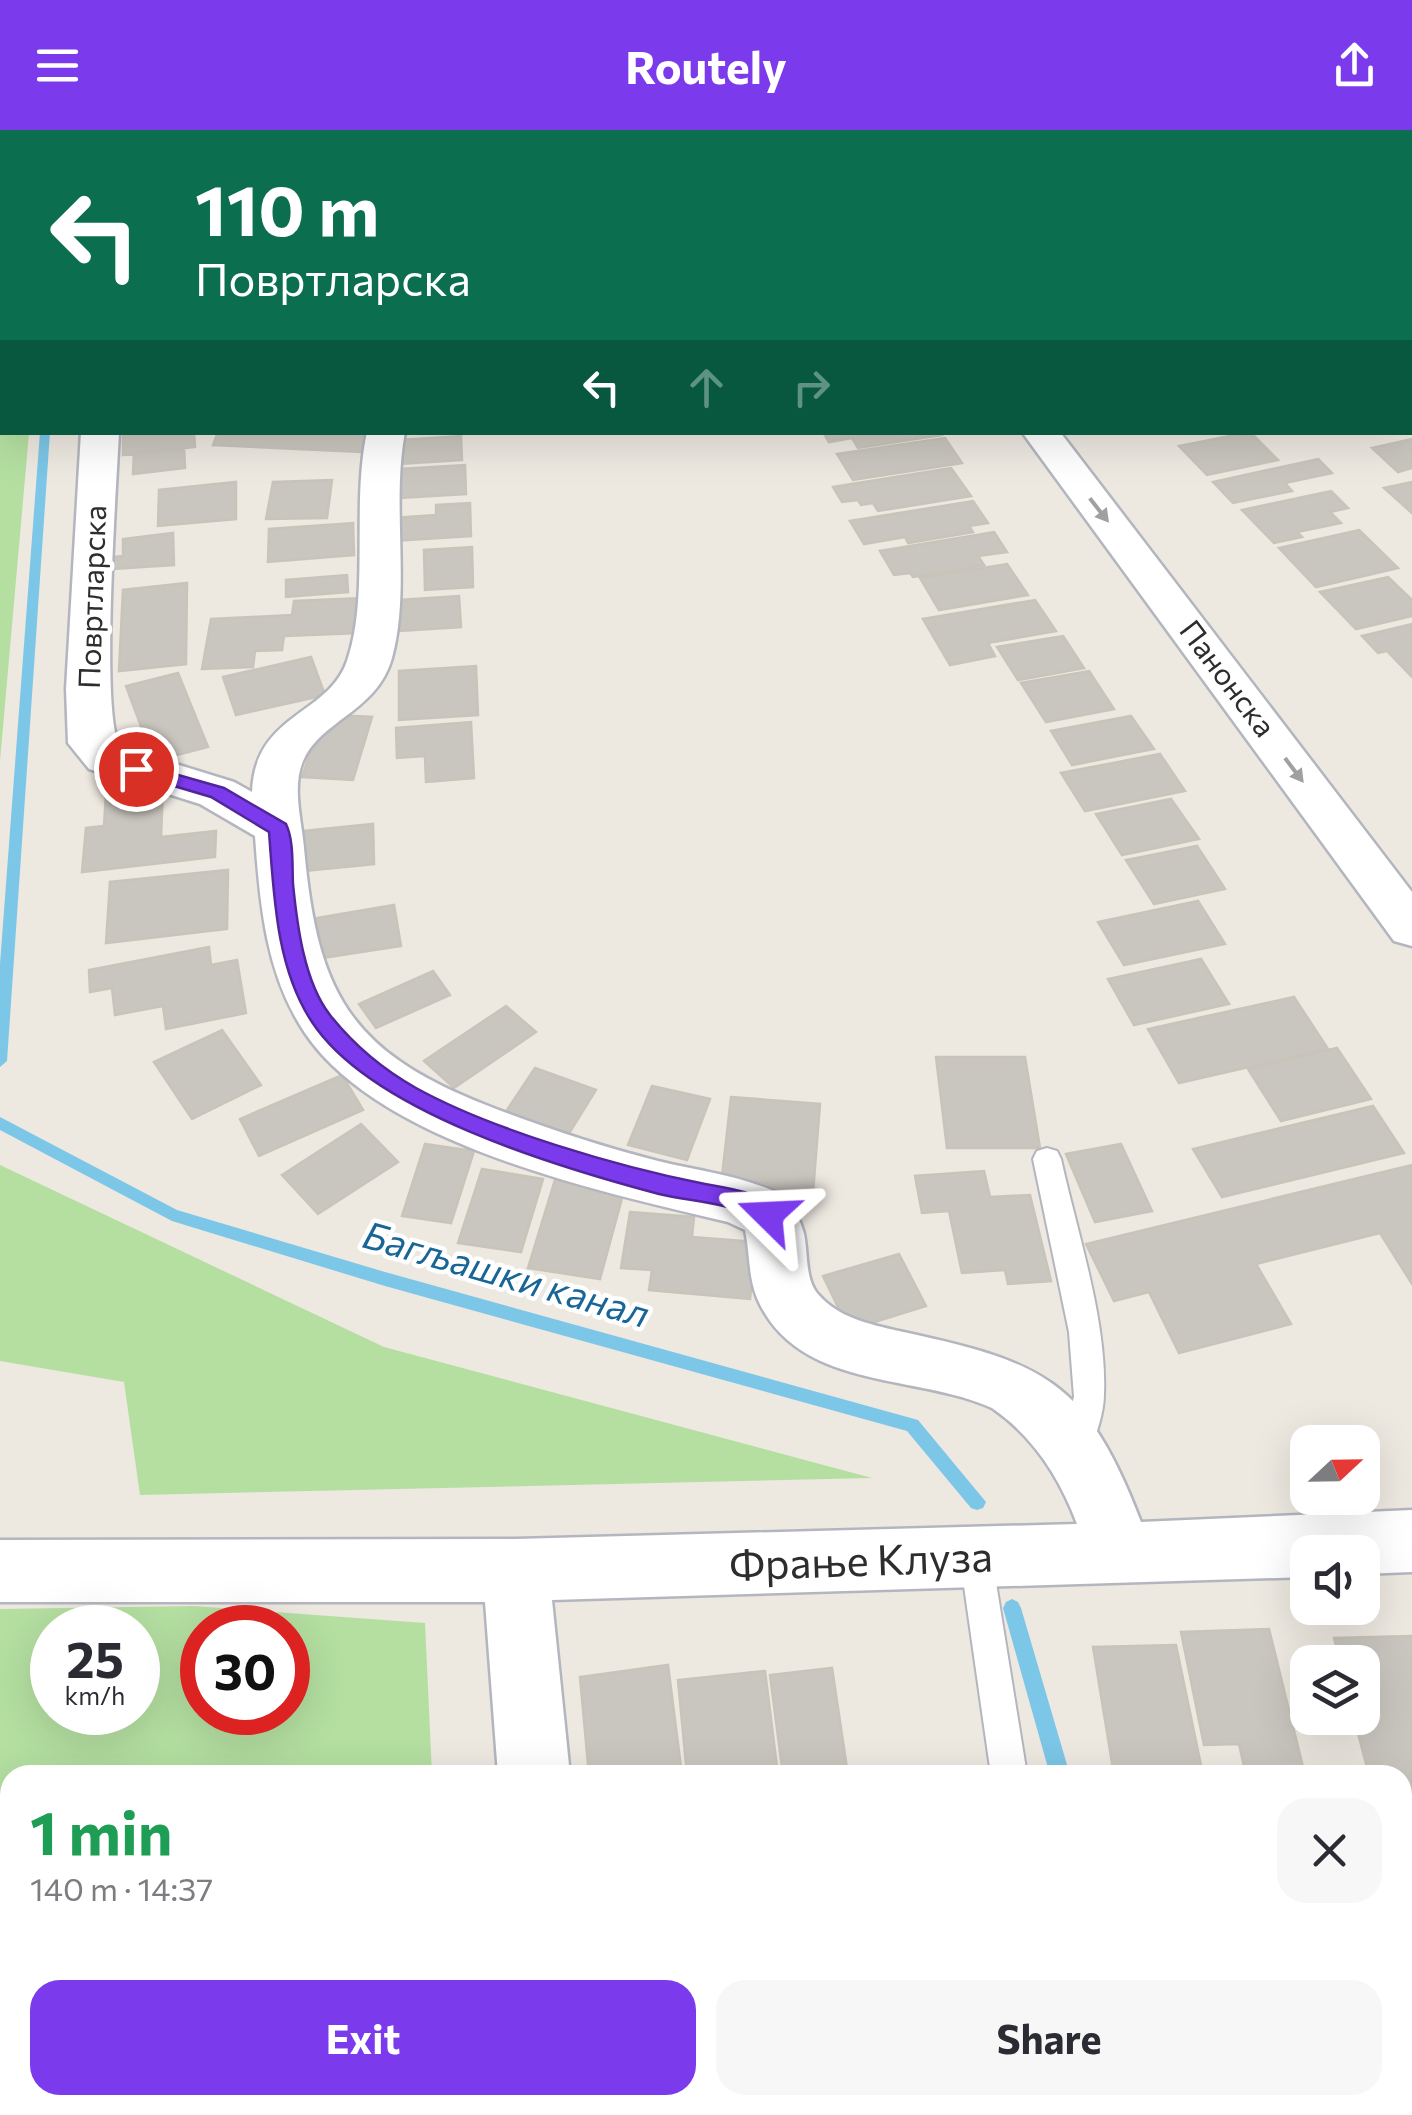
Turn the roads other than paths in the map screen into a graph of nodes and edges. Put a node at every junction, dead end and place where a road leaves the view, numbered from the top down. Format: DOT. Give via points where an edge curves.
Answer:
graph roads {
  1 [pos="100,435"];
  2 [pos="385,435"];
  3 [pos="1042,435"];
  4 [pos="280,759"];
  5 [pos="218,793"];
  6 [pos="279,829"];
  7 [pos="1412,928"];
  8 [pos="1047,1159"];
  9 [pos="1074,1451"];
  10 [pos="1412,1540"];
  11 [pos="1119,1554"];
  12 [pos="976,1558"];
  13 [pos="516,1570"];
  14 [pos="0,1571"];
  15 [pos="533,1765"];
  16 [pos="1008,1765"];
  1 -- 5 [label="street, Повртларска" via="91,742 105,758"];
  2 -- 4 [label="street" via="378,462 370,660 347,699 312,722"];
  3 -- 7 [label="street, Панонска, one-way"];
  4 -- 5 [label="street"];
  4 -- 6 [label="street"];
  5 -- 6 [label="street, Повртларска"];
  6 -- 9 [label="street" via="285,911 304,986 321,1019 375,1074 514,1138 660,1184 754,1205 775,1228 780,1281 810,1326 846,1345 1017,1390"];
  8 -- 9 [label="lane" via="1084,1332 1089,1396"];
  9 -- 11 [label="street"];
  10 -- 11 [label="street, Фрање Клуза"];
  11 -- 12 [label="street, Фрање Клуза"];
  12 -- 13 [label="street, Фрање Клуза"];
  12 -- 16 [label="lane"];
  13 -- 14 [label="street, Фрање Клуза"];
  13 -- 15 [label="street"];
}
